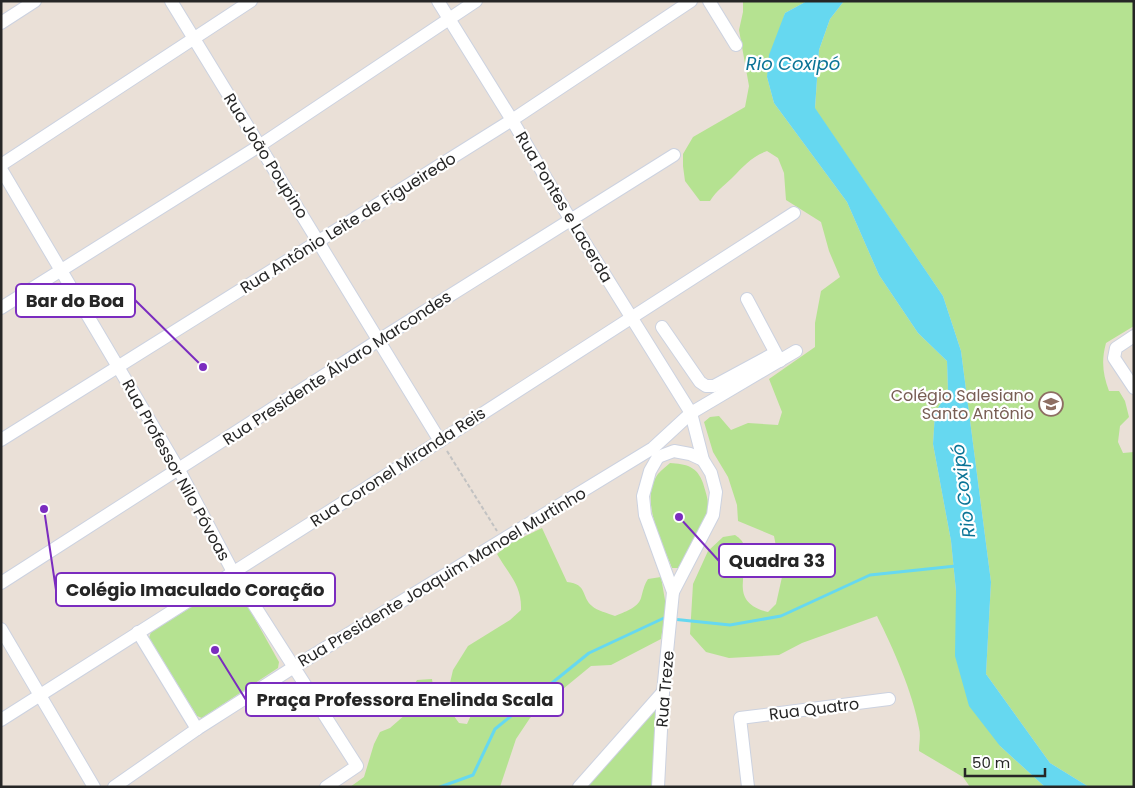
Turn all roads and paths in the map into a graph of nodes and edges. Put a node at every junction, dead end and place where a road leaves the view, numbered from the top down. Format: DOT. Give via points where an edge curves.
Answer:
graph roads {
  1 [pos="35,1"];
  2 [pos="171,1"];
  3 [pos="251,1"];
  4 [pos="438,1"];
  5 [pos="476,1"];
  6 [pos="691,1"];
  7 [pos="709,1"];
  8 [pos="449,19"];
  9 [pos="1,23"];
  10 [pos="193,38"];
  11 [pos="736,44"];
  12 [pos="512,120"];
  13 [pos="259,146"];
  14 [pos="674,154"];
  15 [pos="1,165"];
  16 [pos="1,169"];
  17 [pos="794,213"];
  18 [pos="570,219"];
  19 [pos="318,242"];
  20 [pos="60,270"];
  21 [pos="747,299"];
  22 [pos="1,308"];
  23 [pos="631,317"];
  24 [pos="662,327"];
  25 [pos="1134,336"];
  26 [pos="379,340"];
  27 [pos="796,351"];
  28 [pos="778,357"];
  29 [pos="118,366"];
  30 [pos="1134,388"];
  31 [pos="691,413"];
  32 [pos="1,440"];
  33 [pos="440,441"];
  34 [pos="655,452"];
  35 [pos="703,460"];
  36 [pos="179,470"];
  37 [pos="502,540"];
  38 [pos="234,572"];
  39 [pos="1,583"];
  40 [pos="673,596"];
  41 [pos="1,629"];
  42 [pos="138,632"];
  43 [pos="294,667"];
  44 [pos="663,692"];
  45 [pos="40,696"];
  46 [pos="889,699"];
  47 [pos="1,720"];
  48 [pos="197,729"];
  49 [pos="94,787"];
  50 [pos="114,787"];
  51 [pos="326,787"];
  52 [pos="579,787"];
  53 [pos="658,787"];
  54 [pos="748,787"];
  1 -- 9 [label="street"];
  2 -- 10 [label="street, Rua João Poupino"];
  3 -- 10 [label="street"];
  4 -- 8 [label="street, Rua Pontes e Lacerda"];
  5 -- 8 [label="street"];
  6 -- 12 [label="street, Rua Antônio Leite de Figueiredo"];
  7 -- 11 [label="street"];
  8 -- 12 [label="street, Rua Pontes e Lacerda"];
  8 -- 13 [label="street"];
  10 -- 13 [label="street, Rua João Poupino"];
  10 -- 15 [label="street"];
  12 -- 18 [label="street, Rua Pontes e Lacerda"];
  12 -- 19 [label="street, Rua Antônio Leite de Figueiredo"];
  13 -- 19 [label="street, Rua João Poupino"];
  13 -- 20 [label="street"];
  14 -- 18 [label="street, Rua Presidente Álvaro Marcondes"];
  16 -- 20 [label="street, Rua Professor Nilo Póvoas"];
  17 -- 23 [label="street, Rua Coronel Miranda Reis"];
  18 -- 23 [label="street, Rua Pontes e Lacerda"];
  18 -- 26 [label="street, Rua Presidente Álvaro Marcondes"];
  19 -- 26 [label="street, Rua João Poupino"];
  19 -- 29 [label="street, Rua Antônio Leite de Figueiredo"];
  20 -- 22 [label="street"];
  20 -- 29 [label="street, Rua Professor Nilo Póvoas"];
  21 -- 28 [label="street"];
  23 -- 31 [label="street, Rua Pontes e Lacerda"];
  23 -- 33 [label="street, Rua Coronel Miranda Reis"];
  24 -- 28 [label="street" via="706,386 714,386"];
  25 -- 30 [label="street" via="1116,348 1114,358"];
  26 -- 33 [label="street, Rua João Poupino"];
  26 -- 36 [label="street, Rua Presidente Álvaro Marcondes"];
  27 -- 28 [label="street"];
  28 -- 31 [label="street, Rua Presidente Joaquim Manoel Murtinho"];
  29 -- 32 [label="street, Rua Antônio Leite de Figueiredo"];
  29 -- 36 [label="street, Rua Professor Nilo Póvoas"];
  31 -- 34 [label="street, Rua Presidente Joaquim Manoel Murtinho"];
  31 -- 35 [label="street, Rua Treze"];
  33 -- 37 [label="path"];
  33 -- 38 [label="street, Rua Coronel Miranda Reis"];
  34 -- 35 [label="street" via="674,451"];
  34 -- 37 [label="street, Rua Presidente Joaquim Manoel Murtinho"];
  34 -- 40 [label="street, Rua Treze" via="643,496 645,515"];
  35 -- 40 [label="street, Rua Treze" via="711,473 716,492 713,515"];
  36 -- 38 [label="street, Rua Professor Nilo Póvoas"];
  36 -- 39 [label="street, Rua Presidente Álvaro Marcondes"];
  37 -- 43 [label="street, Rua Presidente Joaquim Manoel Murtinho"];
  38 -- 42 [label="street, Rua Coronel Miranda Reis"];
  38 -- 43 [label="street, Rua Professor Nilo Póvoas"];
  40 -- 44 [label="street, Rua Treze"];
  41 -- 45 [label="street"];
  42 -- 45 [label="street, Rua Coronel Miranda Reis"];
  42 -- 48 [label="street"];
  43 -- 48 [label="street, Rua Presidente Joaquim Manoel Murtinho"];
  43 -- 51 [label="street, Rua Professor Nilo Póvoas" via="357,766"];
  44 -- 52 [label="street"];
  44 -- 53 [label="street, Rua Treze"];
  45 -- 47 [label="street, Rua Coronel Miranda Reis"];
  45 -- 49 [label="street"];
  46 -- 54 [label="street, Rua Quatro" via="740,718"];
  48 -- 50 [label="street, Rua Presidente Joaquim Manoel Murtinho"];
}
